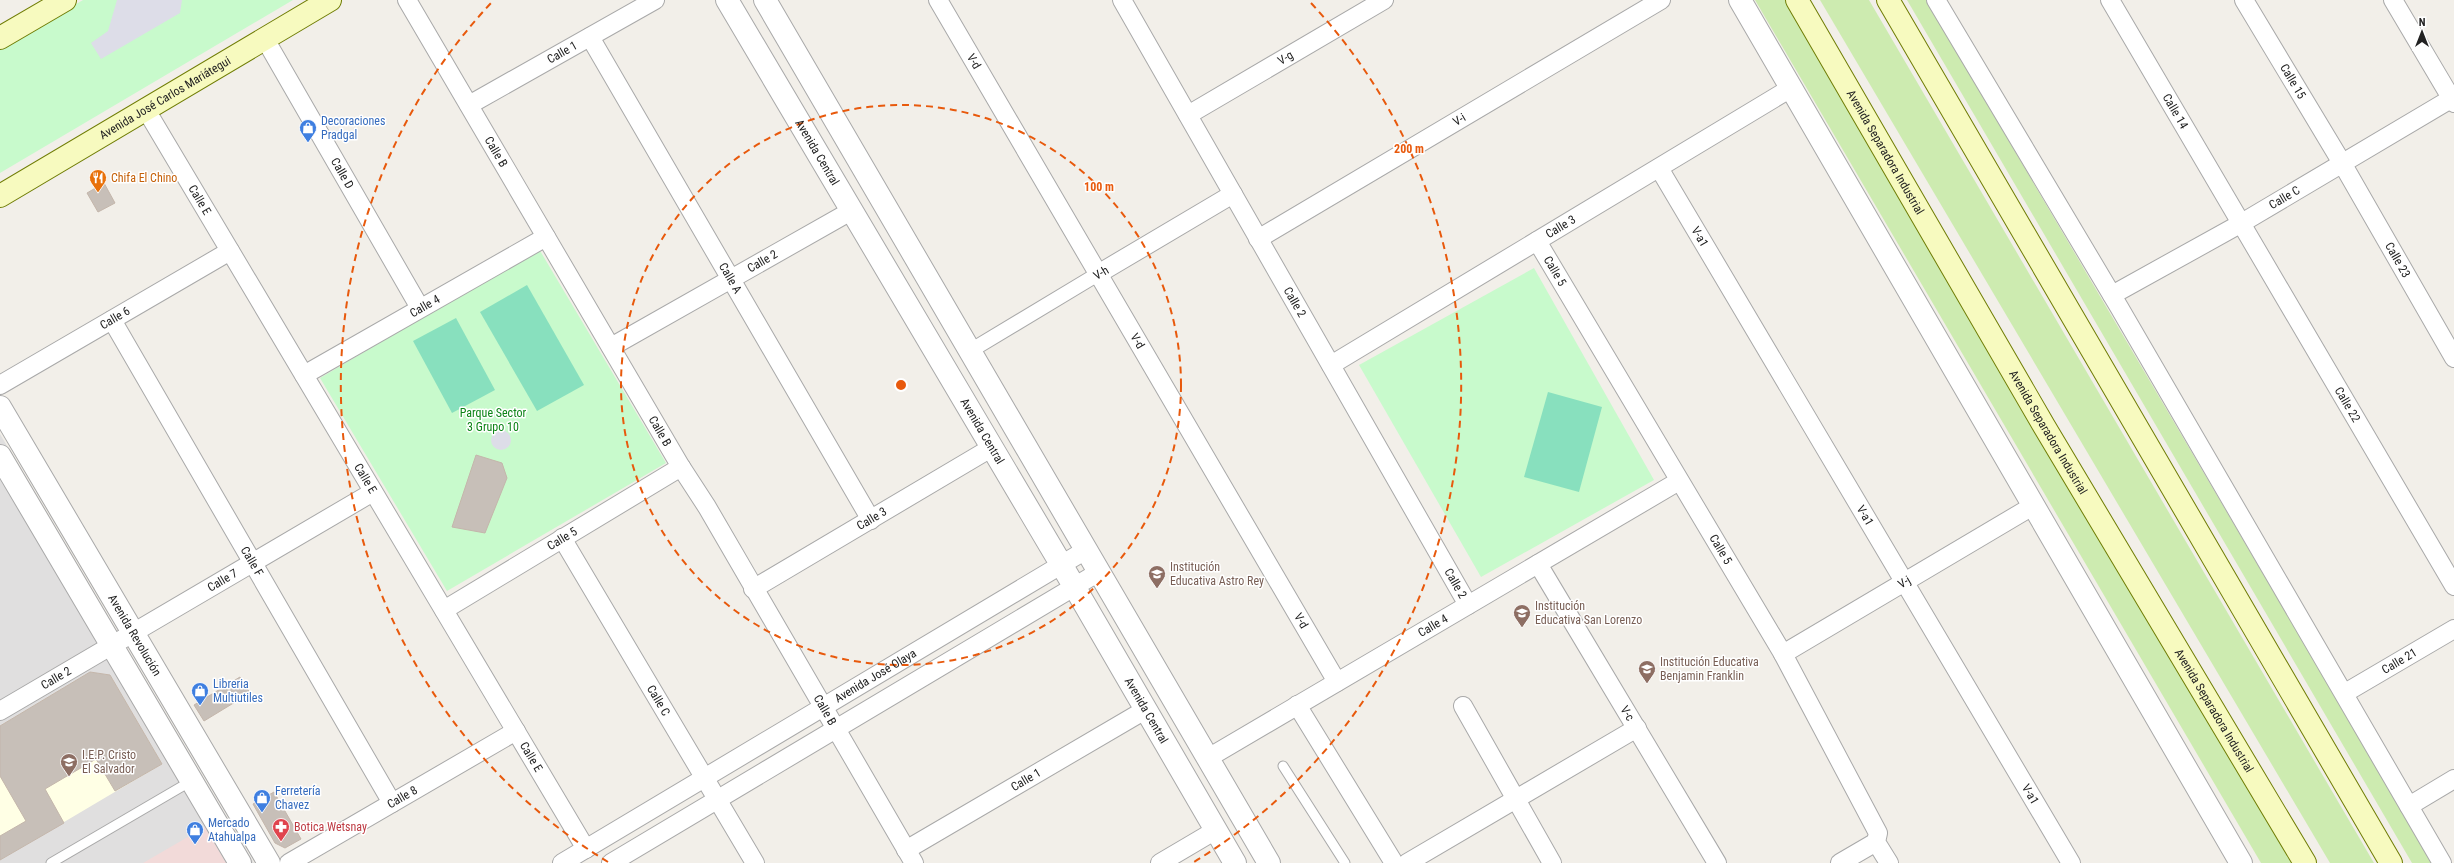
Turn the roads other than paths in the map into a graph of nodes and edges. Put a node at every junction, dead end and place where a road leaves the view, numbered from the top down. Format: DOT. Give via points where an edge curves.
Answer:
graph roads {
  1 [pos="65,0"];
  2 [pos="330,0"];
  3 [pos="407,0"];
  4 [pos="655,0"];
  5 [pos="727,0"];
  6 [pos="765,0"];
  7 [pos="938,0"];
  8 [pos="1122,0"];
  9 [pos="1384,0"];
  10 [pos="1661,0"];
  11 [pos="1740,0"];
  12 [pos="1796,0"];
  13 [pos="1888,0"];
  14 [pos="1936,0"];
  15 [pos="2110,0"];
  16 [pos="2244,0"];
  17 [pos="2393,0"];
  18 [pos="590,37"];
  19 [pos="0,38"];
  20 [pos="265,39"];
  21 [pos="1791,88"];
  22 [pos="2453,99"];
  23 [pos="469,105"];
  24 [pos="145,108"];
  25 [pos="1188,115"];
  26 [pos="2342,163"];
  27 [pos="1659,168"];
  28 [pos="1233,194"];
  29 [pos="0,196"];
  30 [pos="851,211"];
  31 [pos="2240,224"];
  32 [pos="546,237"];
  33 [pos="1258,239"];
  34 [pos="1537,241"];
  35 [pos="230,251"];
  36 [pos="1098,274"];
  37 [pos="731,279"];
  38 [pos="2112,295"];
  39 [pos="420,308"];
  40 [pos="112,320"];
  41 [pos="611,347"];
  42 [pos="970,351"];
  43 [pos="2454,358"];
  44 [pos="1331,365"];
  45 [pos="304,375"];
  46 [pos="0,385"];
  47 [pos="0,407"];
  48 [pos="991,448"];
  49 [pos="0,456"];
  50 [pos="681,467"];
  51 [pos="1679,481"];
  52 [pos="373,492"];
  53 [pos="2026,510"];
  54 [pos="870,520"];
  55 [pos="562,538"];
  56 [pos="1086,550"];
  57 [pos="254,562"];
  58 [pos="1061,564"];
  59 [pos="1538,564"];
  60 [pos="1099,572"];
  61 [pos="1904,582"];
  62 [pos="1074,586"];
  63 [pos="2454,586"];
  64 [pos="753,590"];
  65 [pos="1468,605"];
  66 [pos="444,610"];
  67 [pos="2454,629"];
  68 [pos="135,633"];
  69 [pos="113,646"];
  70 [pos="1783,654"];
  71 [pos="1337,682"];
  72 [pos="2345,694"];
  73 [pos="1297,705"];
  74 [pos="1463,706"];
  75 [pos="822,707"];
  76 [pos="1145,710"];
  77 [pos="0,711"];
  78 [pos="1637,728"];
  79 [pos="836,730"];
  80 [pos="516,731"];
  81 [pos="1208,758"];
  82 [pos="1283,766"];
  83 [pos="704,778"];
  84 [pos="2454,779"];
  85 [pos="192,780"];
  86 [pos="1516,799"];
  87 [pos="718,801"];
  88 [pos="392,803"];
  89 [pos="2409,806"];
  90 [pos="1216,830"];
  91 [pos="1876,842"];
  92 [pos="586,849"];
  93 [pos="910,857"];
  94 [pos="50,863"];
  95 [pos="240,863"];
  96 [pos="269,863"];
  97 [pos="289,863"];
  98 [pos="562,863"];
  99 [pos="611,863"];
  100 [pos="755,863"];
  101 [pos="1160,863"];
  102 [pos="1235,863"];
  103 [pos="1269,863"];
  104 [pos="1345,863"];
  105 [pos="1394,863"];
  106 [pos="1407,863"];
  107 [pos="1552,863"];
  108 [pos="1718,863"];
  109 [pos="1840,863"];
  110 [pos="1889,863"];
  111 [pos="2071,863"];
  112 [pos="2241,863"];
  113 [pos="2304,863"];
  114 [pos="2391,863"];
  115 [pos="2442,863"];
  1 -- 19 [label="main road"];
  2 -- 20 [label="main road, Avenida José Carlos Mariátegui"];
  3 -- 23 [label="street, Calle B"];
  4 -- 18 [label="street, Calle 1"];
  5 -- 30 [label="street, Avenida Central"];
  6 -- 42 [label="street"];
  7 -- 36 [label="street, V-d"];
  8 -- 25 [label="street, Calle 2"];
  9 -- 25 [label="street, V-g"];
  10 -- 33 [label="street, V-i"];
  11 -- 21 [label="street"];
  12 -- 113 [label="main road, Avenida Separadora Industrial" via="2048,433"];
  13 -- 114 [label="main road"];
  14 -- 38 [label="street"];
  15 -- 31 [label="street, Calle 14"];
  16 -- 26 [label="street, Calle 15"];
  17 -- 22 [label="street"];
  18 -- 23 [label="street, Calle 1"];
  18 -- 37 [label="street, Calle A"];
  20 -- 24 [label="main road, Avenida José Carlos Mariátegui"];
  20 -- 39 [label="street, Calle D"];
  21 -- 27 [label="street, Calle 3"];
  21 -- 112 [label="street"];
  22 -- 26 [label="street, Calle C"];
  23 -- 32 [label="street, Calle B"];
  24 -- 29 [label="main road, Avenida José Carlos Mariátegui"];
  24 -- 35 [label="street, Calle E"];
  25 -- 28 [label="street, Calle 2"];
  26 -- 31 [label="street, Calle C"];
  26 -- 43 [label="street, Calle 23"];
  27 -- 34 [label="street, Calle 3"];
  27 -- 61 [label="street, V-a1"];
  28 -- 33 [label="street, Calle 2"];
  28 -- 36 [label="street, V-h"];
  30 -- 37 [label="street, Calle 2"];
  30 -- 48 [label="street, Avenida Central"];
  31 -- 38 [label="street, Calle C"];
  31 -- 63 [label="street, Calle 22"];
  32 -- 39 [label="street, Calle 4"];
  32 -- 41 [label="street, Calle B"];
  33 -- 44 [label="street, Calle 2"];
  34 -- 44 [label="street, Calle 3"];
  34 -- 51 [label="street, Calle 5"];
  35 -- 40 [label="street, Calle 6"];
  35 -- 45 [label="street, Calle E"];
  36 -- 42 [label="street, V-h"];
  36 -- 71 [label="street, V-d"];
  37 -- 41 [label="street, Calle 2"];
  37 -- 54 [label="street, Calle A"];
  38 -- 72 [label="street"];
  39 -- 45 [label="street, Calle 4"];
  40 -- 46 [label="street, Calle 6"];
  40 -- 57 [label="street, Calle F"];
  41 -- 50 [label="street, Calle B"];
  42 -- 56 [label="street"];
  44 -- 65 [label="street, Calle 2"];
  45 -- 52 [label="street, Calle E"];
  47 -- 68 [label="street, Avenida Revolución"];
  48 -- 54 [label="street, Calle 3"];
  48 -- 58 [label="street, Avenida Central"];
  49 -- 69 [label="street, Avenida Revolución"];
  50 -- 55 [label="street, Calle 5"];
  50 -- 64 [label="street, Calle B" via="707,507"];
  51 -- 59 [label="street, Calle 4"];
  51 -- 70 [label="street, Calle 5"];
  52 -- 57 [label="street, Calle 7"];
  52 -- 66 [label="street, Calle E"];
  53 -- 61 [label="street, V-j"];
  54 -- 64 [label="street, Calle 3"];
  55 -- 66 [label="street, Calle 5"];
  55 -- 83 [label="street, Calle C"];
  56 -- 58 [label="street, Avenida José Olaya"];
  56 -- 60 [label="street"];
  57 -- 68 [label="street, Calle 7"];
  57 -- 88 [label="street, Calle F"];
  58 -- 62 [label="street, Avenida Central"];
  58 -- 75 [label="street, Avenida José Olaya"];
  59 -- 65 [label="street, Calle 4"];
  59 -- 78 [label="street, V-c"];
  60 -- 62 [label="street"];
  60 -- 81 [label="street"];
  61 -- 70 [label="street, V-j"];
  61 -- 111 [label="street, V-a1"];
  62 -- 76 [label="street, Avenida Central"];
  62 -- 79 [label="street"];
  64 -- 75 [label="street, Calle B"];
  65 -- 71 [label="street, Calle 4"];
  66 -- 80 [label="street, Calle E"];
  67 -- 72 [label="street, Calle 21"];
  68 -- 69 [label="street, Calle 7"];
  68 -- 96 [label="street, Avenida Revolución"];
  69 -- 77 [label="street, Calle 2"];
  69 -- 85 [label="street, Avenida Revolución"];
  70 -- 91 [label="street, Calle 5" via="1878,833"];
  71 -- 73 [label="street, Calle 4"];
  72 -- 89 [label="street"];
  73 -- 81 [label="street, Calle 4"];
  73 -- 105 [label="street"];
  74 -- 86 [label="street"];
  75 -- 79 [label="street, Calle B"];
  75 -- 83 [label="street, Avenida José Olaya"];
  76 -- 90 [label="street, Avenida Central"];
  76 -- 93 [label="street, Calle 1"];
  78 -- 86 [label="street"];
  78 -- 108 [label="street, V-c"];
  79 -- 87 [label="street"];
  79 -- 93 [label="street, Calle B"];
  80 -- 88 [label="street, Calle 8"];
  80 -- 92 [label="street, Calle E"];
  81 -- 103 [label="street"];
  82 -- 104 [label="lane"];
  83 -- 87 [label="street, Calle C"];
  83 -- 92 [label="street, Avenida José Olaya"];
  84 -- 89 [label="street"];
  85 -- 94 [label="lane"];
  85 -- 95 [label="street, Avenida Revolución"];
  86 -- 106 [label="street"];
  86 -- 107 [label="street"];
  87 -- 99 [label="street"];
  87 -- 100 [label="street, Calle C"];
  88 -- 97 [label="street, Calle 8"];
  89 -- 115 [label="street"];
  90 -- 101 [label="street"];
  90 -- 102 [label="street, Avenida Central"];
  91 -- 109 [label="street"];
  91 -- 110 [label="street, Calle 5"];
  92 -- 98 [label="street, Avenida José Olaya"];
}
